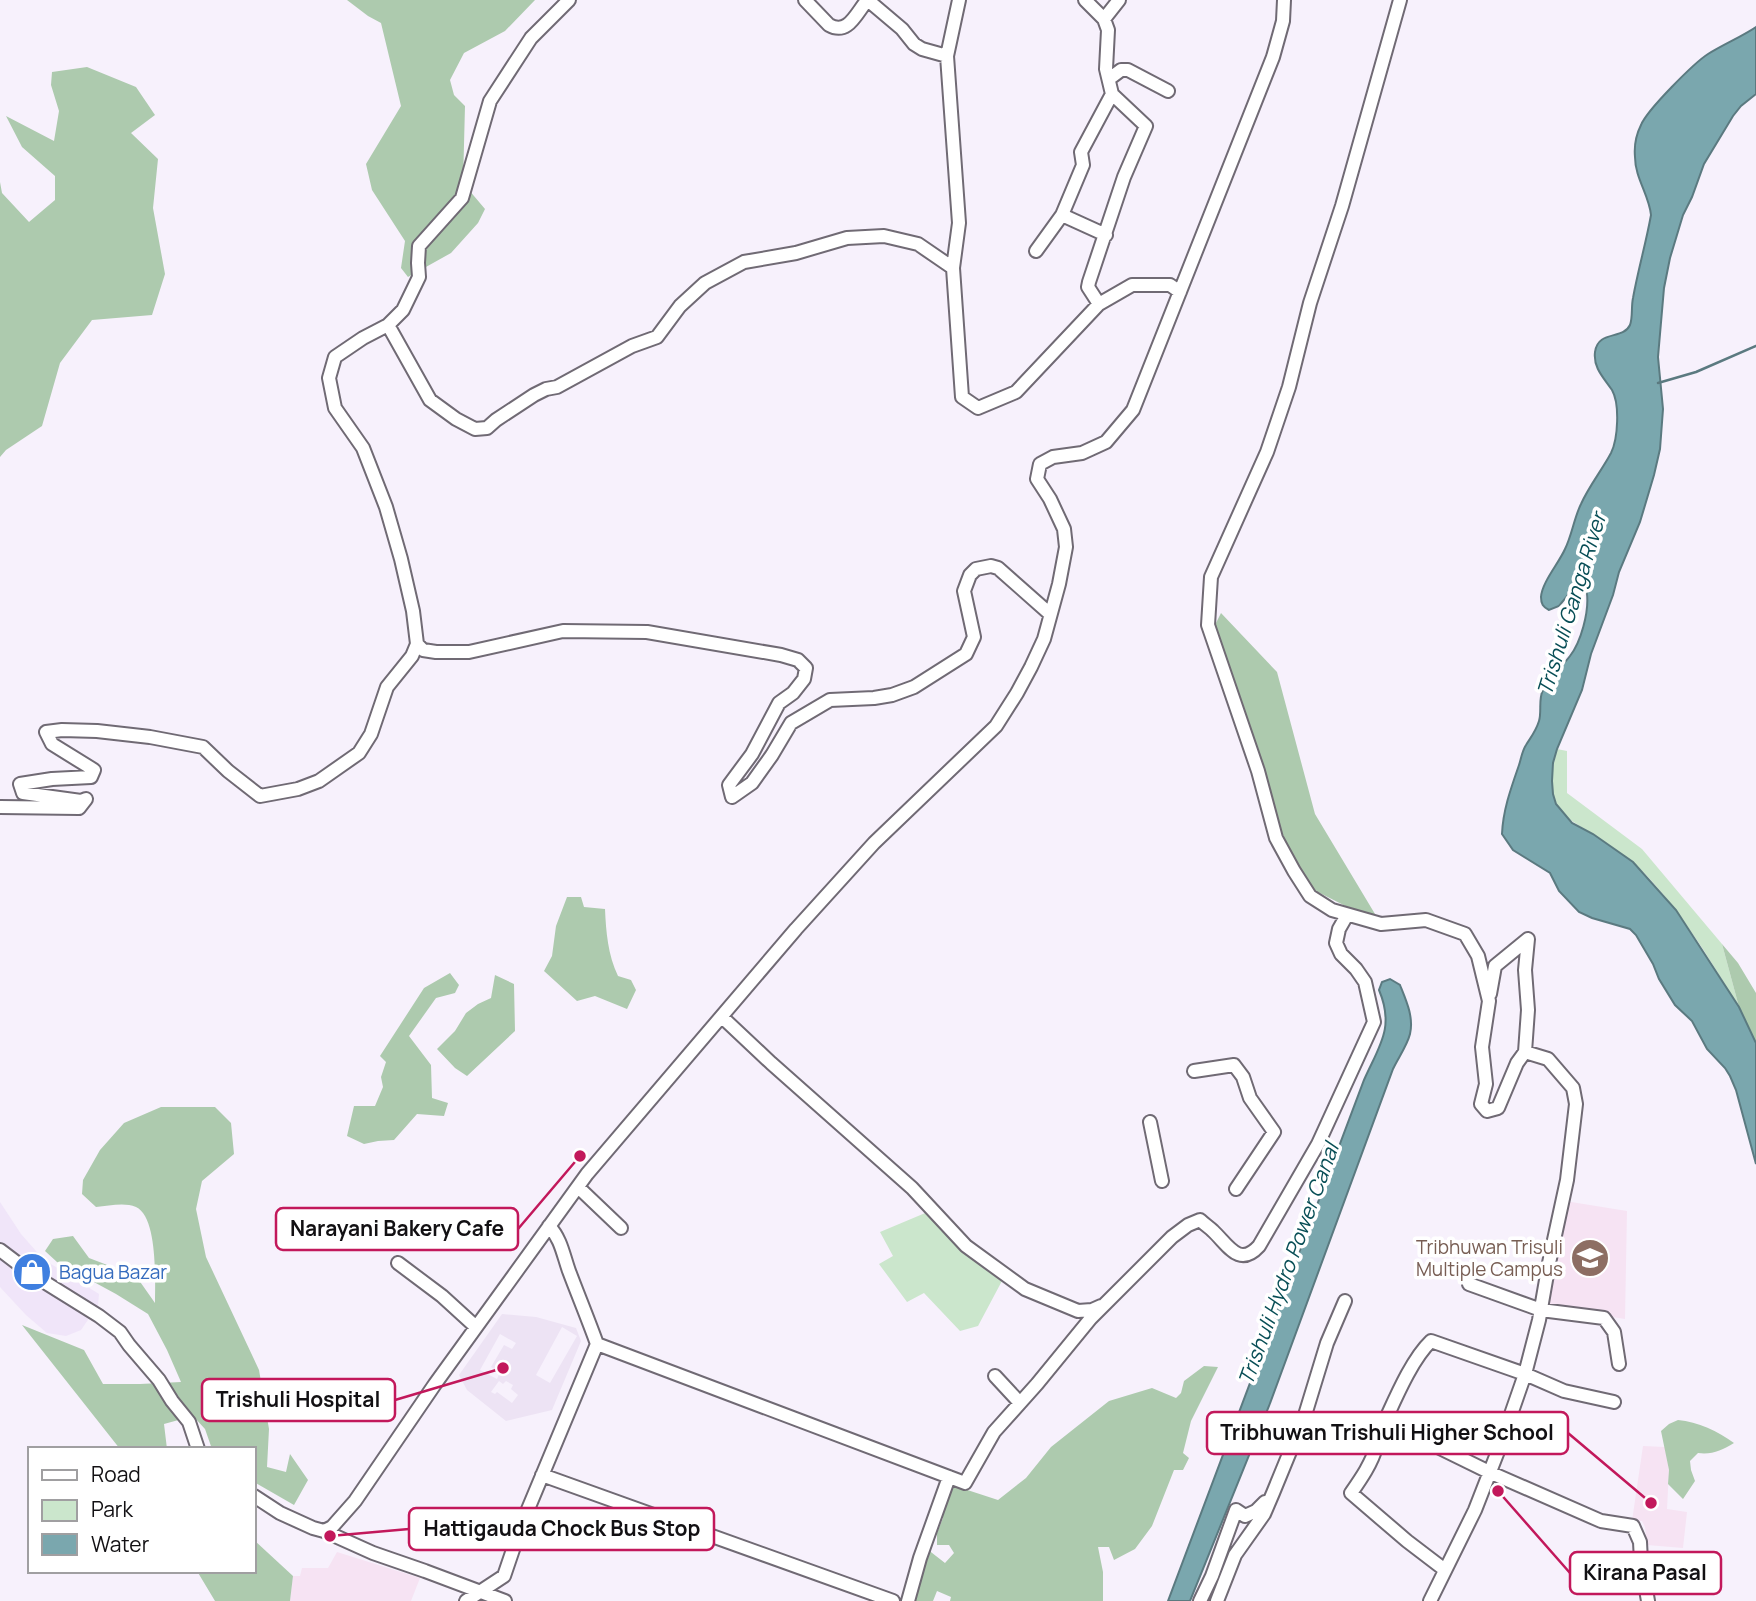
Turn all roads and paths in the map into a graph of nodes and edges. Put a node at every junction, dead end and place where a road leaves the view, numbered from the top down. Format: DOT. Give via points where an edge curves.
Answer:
graph roads {
  1 [pos="569,0"];
  2 [pos="805,0"];
  3 [pos="959,0"];
  4 [pos="1085,0"];
  5 [pos="1119,0"];
  6 [pos="1284,0"];
  7 [pos="1400,0"];
  8 [pos="878,4"];
  9 [pos="1104,19"];
  10 [pos="947,56"];
  11 [pos="1109,79"];
  12 [pos="1168,91"];
  13 [pos="1112,94"];
  14 [pos="1062,215"];
  15 [pos="1106,235"];
  16 [pos="1036,251"];
  17 [pos="953,268"];
  18 [pos="1180,292"];
  19 [pos="1099,303"];
  20 [pos="388,325"];
  21 [pos="1050,614"];
  22 [pos="417,644"];
  23 [pos="0,807"];
  24 [pos="1347,915"];
  25 [pos="1489,1001"];
  26 [pos="722,1017"];
  27 [pos="1525,1052"];
  28 [pos="1194,1071"];
  29 [pos="1150,1122"];
  30 [pos="1162,1181"];
  31 [pos="578,1187"];
  32 [pos="1236,1189"];
  33 [pos="549,1226"];
  34 [pos="621,1228"];
  35 [pos="0,1250"];
  36 [pos="398,1263"];
  37 [pos="1469,1284"];
  38 [pos="1345,1301"];
  39 [pos="1105,1305"];
  40 [pos="1541,1310"];
  41 [pos="476,1327"];
  42 [pos="597,1344"];
  43 [pos="1619,1364"];
  44 [pos="1525,1374"];
  45 [pos="995,1376"];
  46 [pos="1614,1402"];
  47 [pos="1020,1403"];
  48 [pos="1385,1420"];
  49 [pos="197,1447"];
  50 [pos="1489,1472"];
  51 [pos="542,1475"];
  52 [pos="949,1477"];
  53 [pos="1273,1493"];
  54 [pos="256,1497"];
  55 [pos="324,1531"];
  56 [pos="1445,1570"];
  57 [pos="480,1591"];
  58 [pos="466,1601"];
  59 [pos="505,1601"];
  60 [pos="893,1601"];
  61 [pos="908,1601"];
  62 [pos="1200,1601"];
  63 [pos="1217,1601"];
  64 [pos="1430,1601"];
  65 [pos="1648,1601"];
  1 -- 20 [label="street" via="530,37 490,101 462,198 419,246 419,277 403,310"];
  2 -- 8 [label="street" via="829,25 841,29 865,3"];
  3 -- 10 [label="street"];
  4 -- 9 [label="street"];
  5 -- 9 [label="street"];
  6 -- 18 [label="street" via="1273,57"];
  7 -- 24 [label="street" via="1289,387 1267,452 1211,578 1208,625 1276,838 1310,896"];
  8 -- 10 [label="street" via="914,44"];
  9 -- 11 [label="street"];
  10 -- 17 [label="street" via="959,223"];
  11 -- 12 [label="street" via="1128,70"];
  11 -- 13 [label="street"];
  13 -- 14 [label="street" via="1081,152 1083,165"];
  13 -- 15 [label="street" via="1146,126"];
  14 -- 15 [label="street"];
  14 -- 16 [label="street"];
  15 -- 19 [label="street" via="1088,287"];
  17 -- 19 [label="street" via="962,397 978,408 1016,392"];
  17 -- 20 [label="street" via="918,244 884,236 847,238 744,262 705,283 657,337 546,389 487,428 475,429 430,400"];
  18 -- 19 [label="street" via="1170,285 1132,285"];
  18 -- 21 [label="street" via="1133,410 1105,442 1040,464 1038,479 1064,529 1066,547"];
  20 -- 22 [label="street" via="335,357 329,378 335,408 363,448 386,507"];
  21 -- 22 [label="street" via="998,568 976,569 964,591 974,637 965,654 914,687 874,698 830,700 791,723 752,783 732,797 729,785 779,703 804,679 806,668 798,660 647,632 563,631 469,652 436,652"];
  21 -- 26 [label="street" via="1031,667 996,726 874,843"];
  22 -- 23 [label="street" via="387,687 359,754 319,781 260,796 203,747 150,737 62,730 46,732 52,744 94,770 91,776 20,784 23,793 86,799 79,808"];
  24 -- 25 [label="street" via="1381,924 1426,919 1465,934 1478,956"];
  24 -- 39 [label="street" via="1336,943 1365,982 1374,1023 1318,1144 1259,1246 1249,1254 1232,1252 1200,1220 1172,1237"];
  25 -- 27 [label="street" via="1482,1047 1486,1084 1481,1104 1487,1111 1498,1108"];
  25 -- 27 [label="street" via="1495,966 1528,939"];
  26 -- 31 [label="street"];
  26 -- 39 [label="street" via="912,1188 966,1246 1025,1289 1078,1311"];
  27 -- 40 [label="street" via="1548,1059 1573,1088 1576,1104 1567,1180"];
  28 -- 32 [label="street" via="1234,1065 1274,1132"];
  29 -- 30 [label="street"];
  31 -- 33 [label="street"];
  31 -- 34 [label="street"];
  33 -- 41 [label="street"];
  33 -- 42 [label="street" via="563,1249"];
  35 -- 49 [label="street" via="120,1332 189,1422"];
  36 -- 41 [label="street"];
  37 -- 40 [label="street"];
  38 -- 53 [label="street"];
  39 -- 47 [label="street"];
  40 -- 43 [label="street" via="1604,1318 1614,1332"];
  40 -- 44 [label="street"];
  41 -- 55 [label="street" via="355,1501"];
  42 -- 51 [label="street"];
  42 -- 52 [label="street"];
  44 -- 46 [label="street" via="1564,1391"];
  44 -- 48 [label="street" via="1431,1341"];
  44 -- 50 [label="street"];
  45 -- 47 [label="street"];
  47 -- 52 [label="street" via="994,1432 965,1483"];
  48 -- 50 [label="street"];
  48 -- 56 [label="street" via="1376,1448 1351,1493"];
  50 -- 56 [label="street"];
  50 -- 65 [label="street" via="1601,1521 1633,1526 1640,1542"];
  51 -- 57 [label="street" via="504,1576"];
  51 -- 60 [label="street"];
  52 -- 61 [label="street"];
  53 -- 62 [label="street" via="1256,1511 1245,1516 1236,1510"];
  53 -- 63 [label="street" via="1235,1555"];
  54 -- 55 [label="street" via="280,1513"];
  55 -- 57 [label="street"];
  56 -- 64 [label="street"];
  57 -- 58 [label="street"];
  57 -- 59 [label="street"];
}
